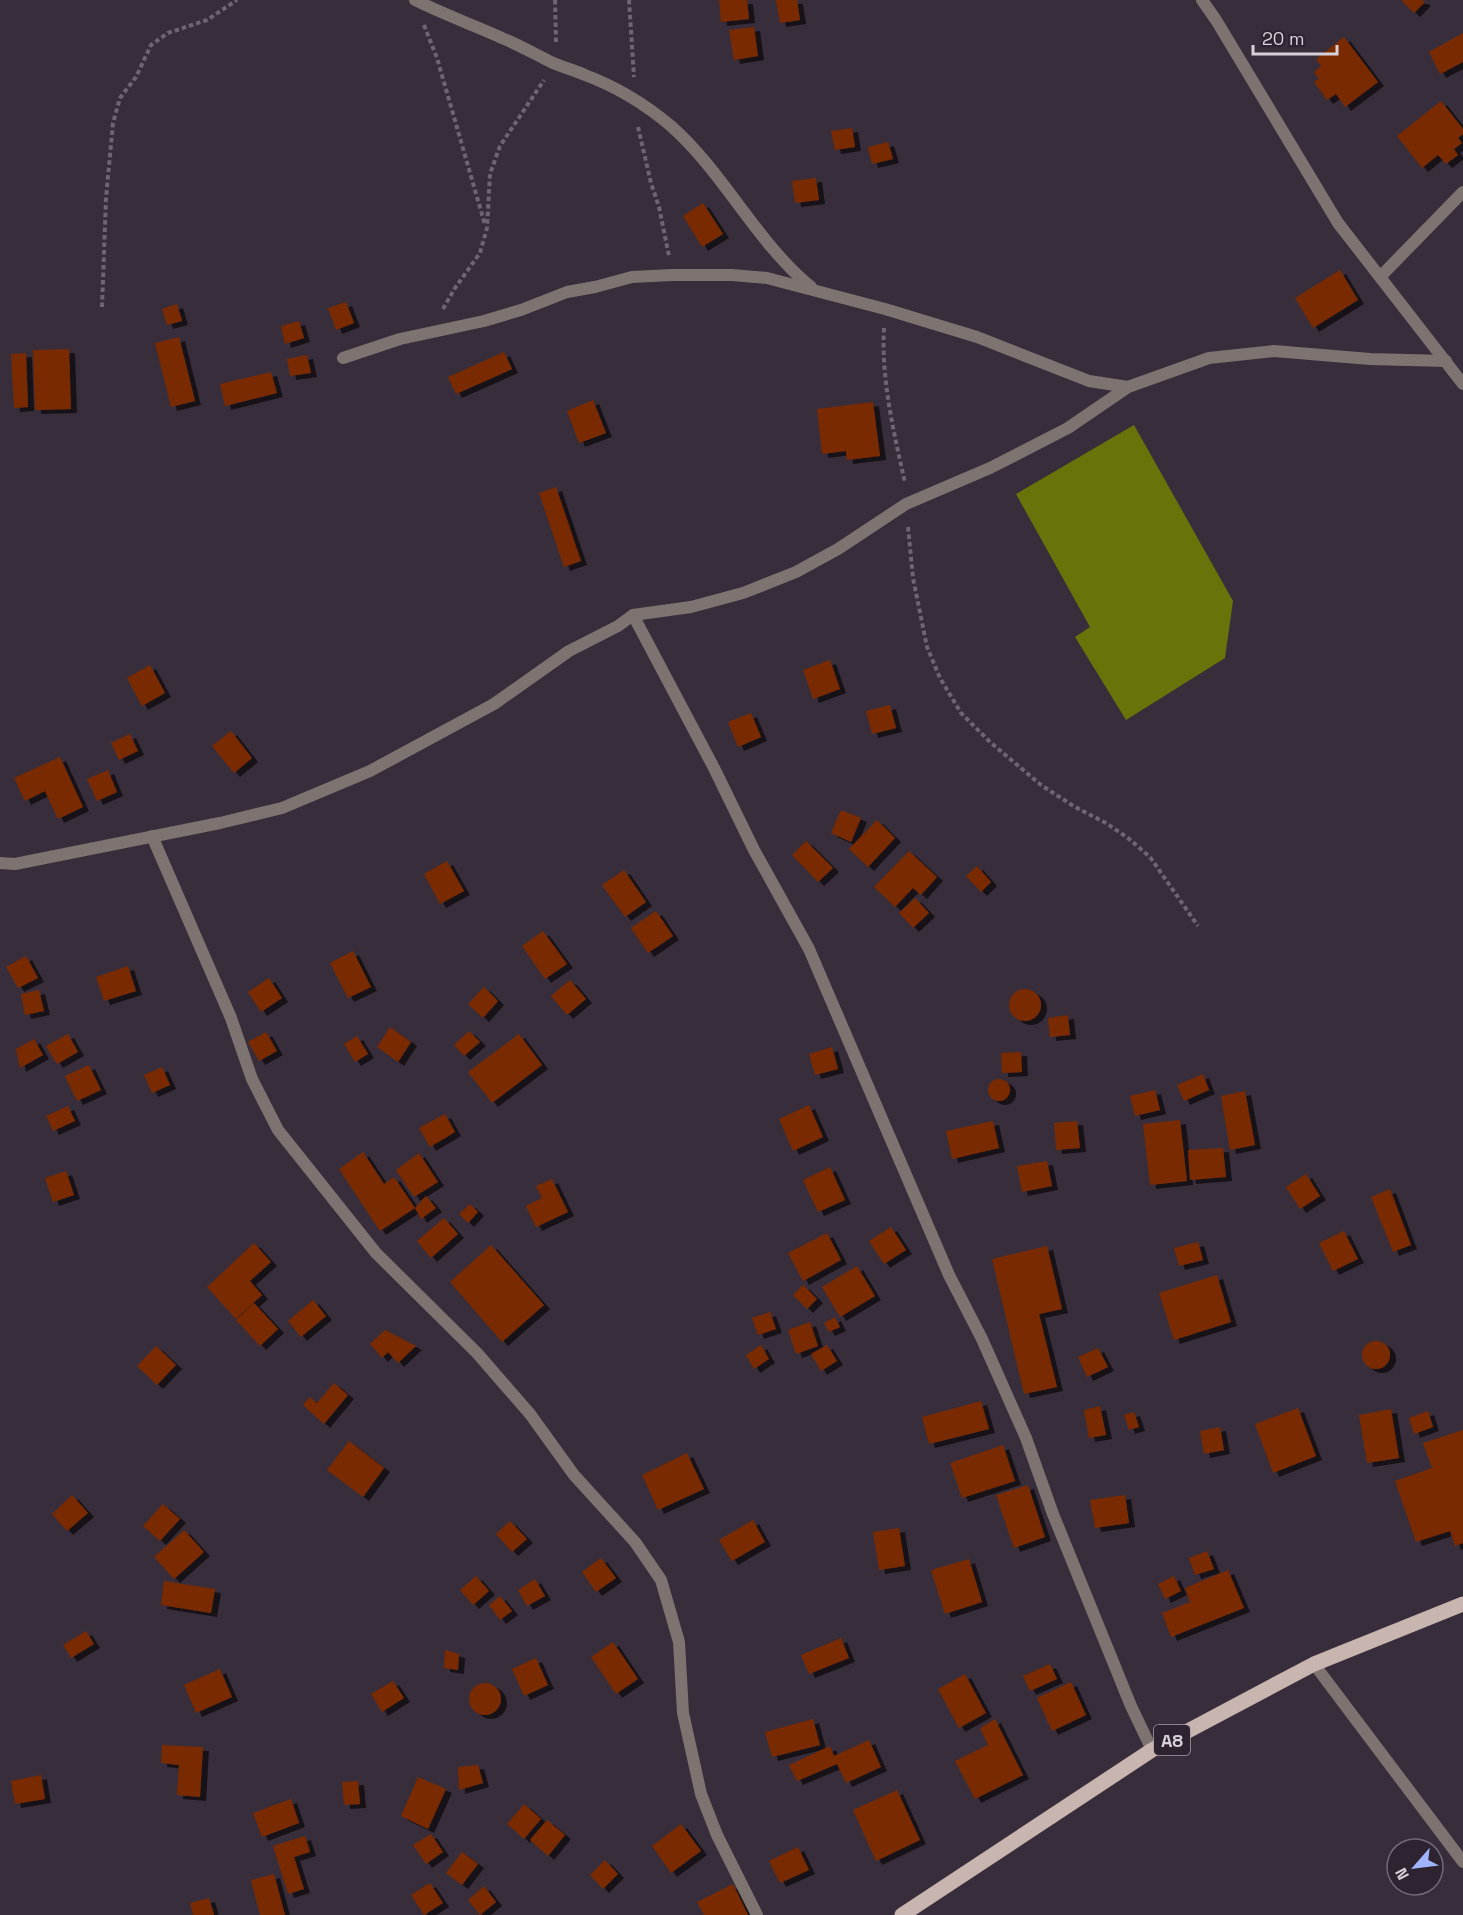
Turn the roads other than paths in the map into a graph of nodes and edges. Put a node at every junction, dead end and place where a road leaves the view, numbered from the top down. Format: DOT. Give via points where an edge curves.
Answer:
graph roads {
  1 [pos="415,0"];
  2 [pos="1202,0"];
  3 [pos="1463,192"];
  4 [pos="1380,277"];
  5 [pos="815,289"];
  6 [pos="343,358"];
  7 [pos="1446,361"];
  8 [pos="1463,384"];
  9 [pos="1128,387"];
  10 [pos="633,615"];
  11 [pos="152,836"];
  12 [pos="0,863"];
  13 [pos="1463,1604"];
  14 [pos="1314,1664"];
  15 [pos="1152,1750"];
  16 [pos="1463,1862"];
  17 [pos="757,1915"];
  18 [pos="902,1915"];
  1 -- 5 [label="street" via="634,98 698,153 771,246"];
  2 -- 4 [label="street" via="1338,223"];
  3 -- 4 [label="street"];
  4 -- 7 [label="street"];
  5 -- 6 [label="street" via="732,275 632,277 567,292 484,321 400,339"];
  5 -- 9 [label="street" via="977,337 1089,381"];
  7 -- 8 [label="street"];
  7 -- 9 [label="street" via="1274,351 1209,358"];
  9 -- 10 [label="street" via="1068,428 906,504 796,572 743,593 691,607"];
  10 -- 11 [label="street" via="569,651 494,704 370,771 282,808"];
  10 -- 15 [label="street" via="809,949 949,1275 1026,1438 1053,1514"];
  11 -- 12 [label="street" via="15,864"];
  11 -- 17 [label="street" via="231,1018 252,1079 278,1130 376,1252 477,1353 530,1414 574,1475 635,1542 661,1580 679,1642 683,1713 701,1794"];
  13 -- 14 [label="main road, A8"];
  14 -- 15 [label="main road, A8"];
  14 -- 16 [label="street"];
  15 -- 18 [label="main road, A8"];
}
